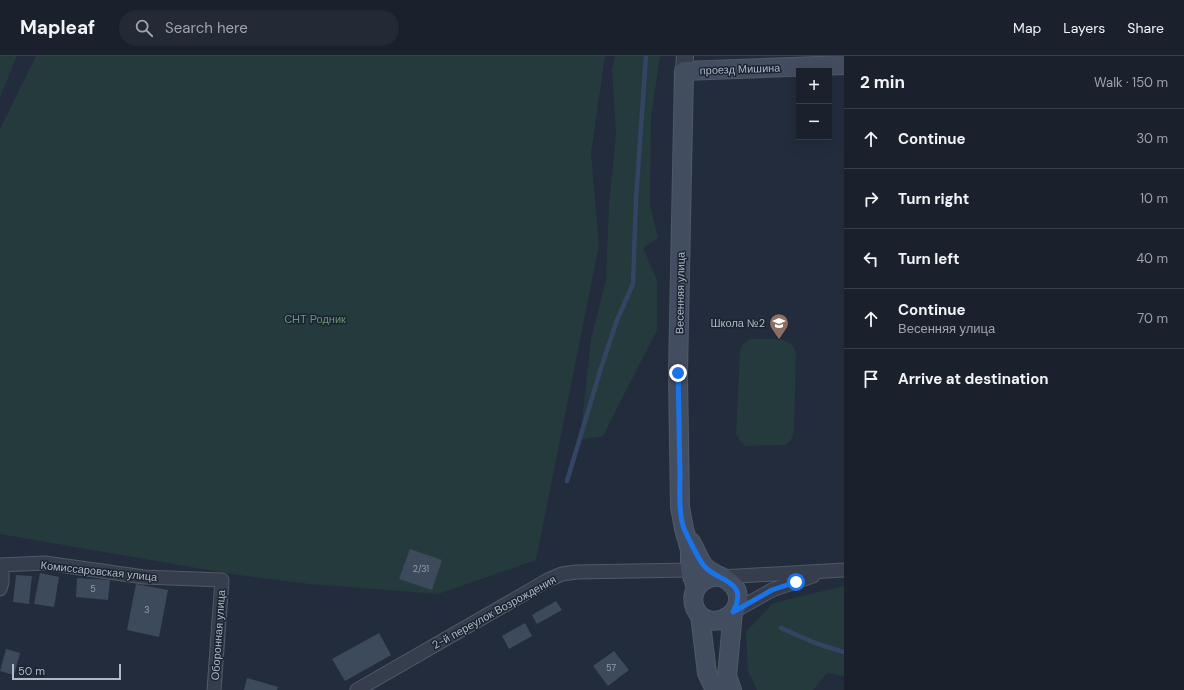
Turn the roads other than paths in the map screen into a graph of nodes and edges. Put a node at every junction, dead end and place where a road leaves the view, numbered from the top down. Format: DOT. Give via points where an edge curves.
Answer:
graph roads {
  1 [pos="685,63"];
  2 [pos="844,65"];
  3 [pos="684,529"];
  4 [pos="1,565"];
  5 [pos="690,570"];
  6 [pos="839,570"];
  7 [pos="720,577"];
  8 [pos="222,580"];
  9 [pos="696,587"];
  10 [pos="0,589"];
  11 [pos="733,612"];
  12 [pos="700,615"];
  13 [pos="214,690"];
  14 [pos="357,690"];
  15 [pos="715,690"];
  16 [pos="732,690"];
  1 -- 2 [label="main road, проезд Мишина"];
  1 -- 3 [label="main road, Весенняя улица" via="678,373 680,507"];
  3 -- 5 [label="main road" via="690,550"];
  3 -- 7 [label="main road" via="705,567"];
  4 -- 8 [label="street, Комиссаровская улица" via="45,563 144,577"];
  4 -- 10 [label="street"];
  5 -- 9 [label="main road"];
  5 -- 14 [label="street, 2-й переулок Возрождения" via="614,570 562,574"];
  6 -- 7 [label="street"];
  6 -- 11 [label="street" via="772,590"];
  7 -- 9 [label="main road" via="707,578"];
  7 -- 11 [label="main road" via="733,585 736,591 737,606"];
  8 -- 13 [label="street, Оборонная улица"];
  9 -- 12 [label="main road" via="694,602"];
  11 -- 12 [label="main road" via="724,620 718,621 705,619"];
  11 -- 16 [label="main road" via="726,676"];
  12 -- 15 [label="main road" via="707,673"];
}
